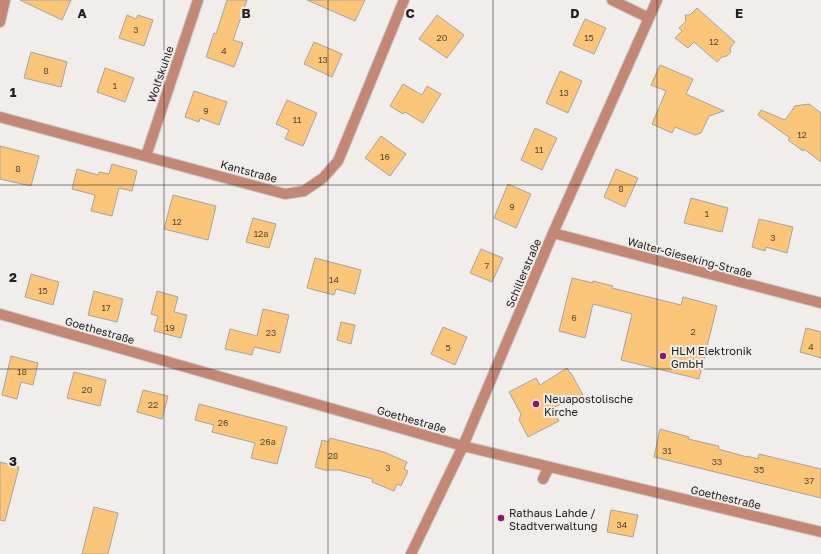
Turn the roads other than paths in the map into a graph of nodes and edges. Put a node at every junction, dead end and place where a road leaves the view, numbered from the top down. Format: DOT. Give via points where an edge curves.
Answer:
graph roads {
  1 [pos="5,0"];
  2 [pos="198,0"];
  3 [pos="404,0"];
  4 [pos="612,0"];
  5 [pos="656,0"];
  6 [pos="649,18"];
  7 [pos="0,22"];
  8 [pos="0,117"];
  9 [pos="146,156"];
  10 [pos="553,233"];
  11 [pos="821,303"];
  12 [pos="0,314"];
  13 [pos="463,446"];
  14 [pos="549,467"];
  15 [pos="543,479"];
  16 [pos="821,532"];
  17 [pos="411,554"];
  1 -- 7 [label="street"];
  2 -- 9 [label="street, Wolfskuhle"];
  3 -- 9 [label="street, Kantstraße" via="338,160 323,178 304,190 285,194"];
  4 -- 6 [label="street"];
  5 -- 6 [label="street, Schillerstraße"];
  6 -- 10 [label="street, Schillerstraße"];
  8 -- 9 [label="street, Kantstraße"];
  10 -- 11 [label="street, Walter-Gieseking-Straße"];
  10 -- 13 [label="street, Schillerstraße"];
  12 -- 13 [label="street, Goethestraße"];
  13 -- 14 [label="street, Goethestraße"];
  13 -- 17 [label="street, Schillerstraße"];
  14 -- 15 [label="street"];
  14 -- 16 [label="street, Goethestraße"];
}
